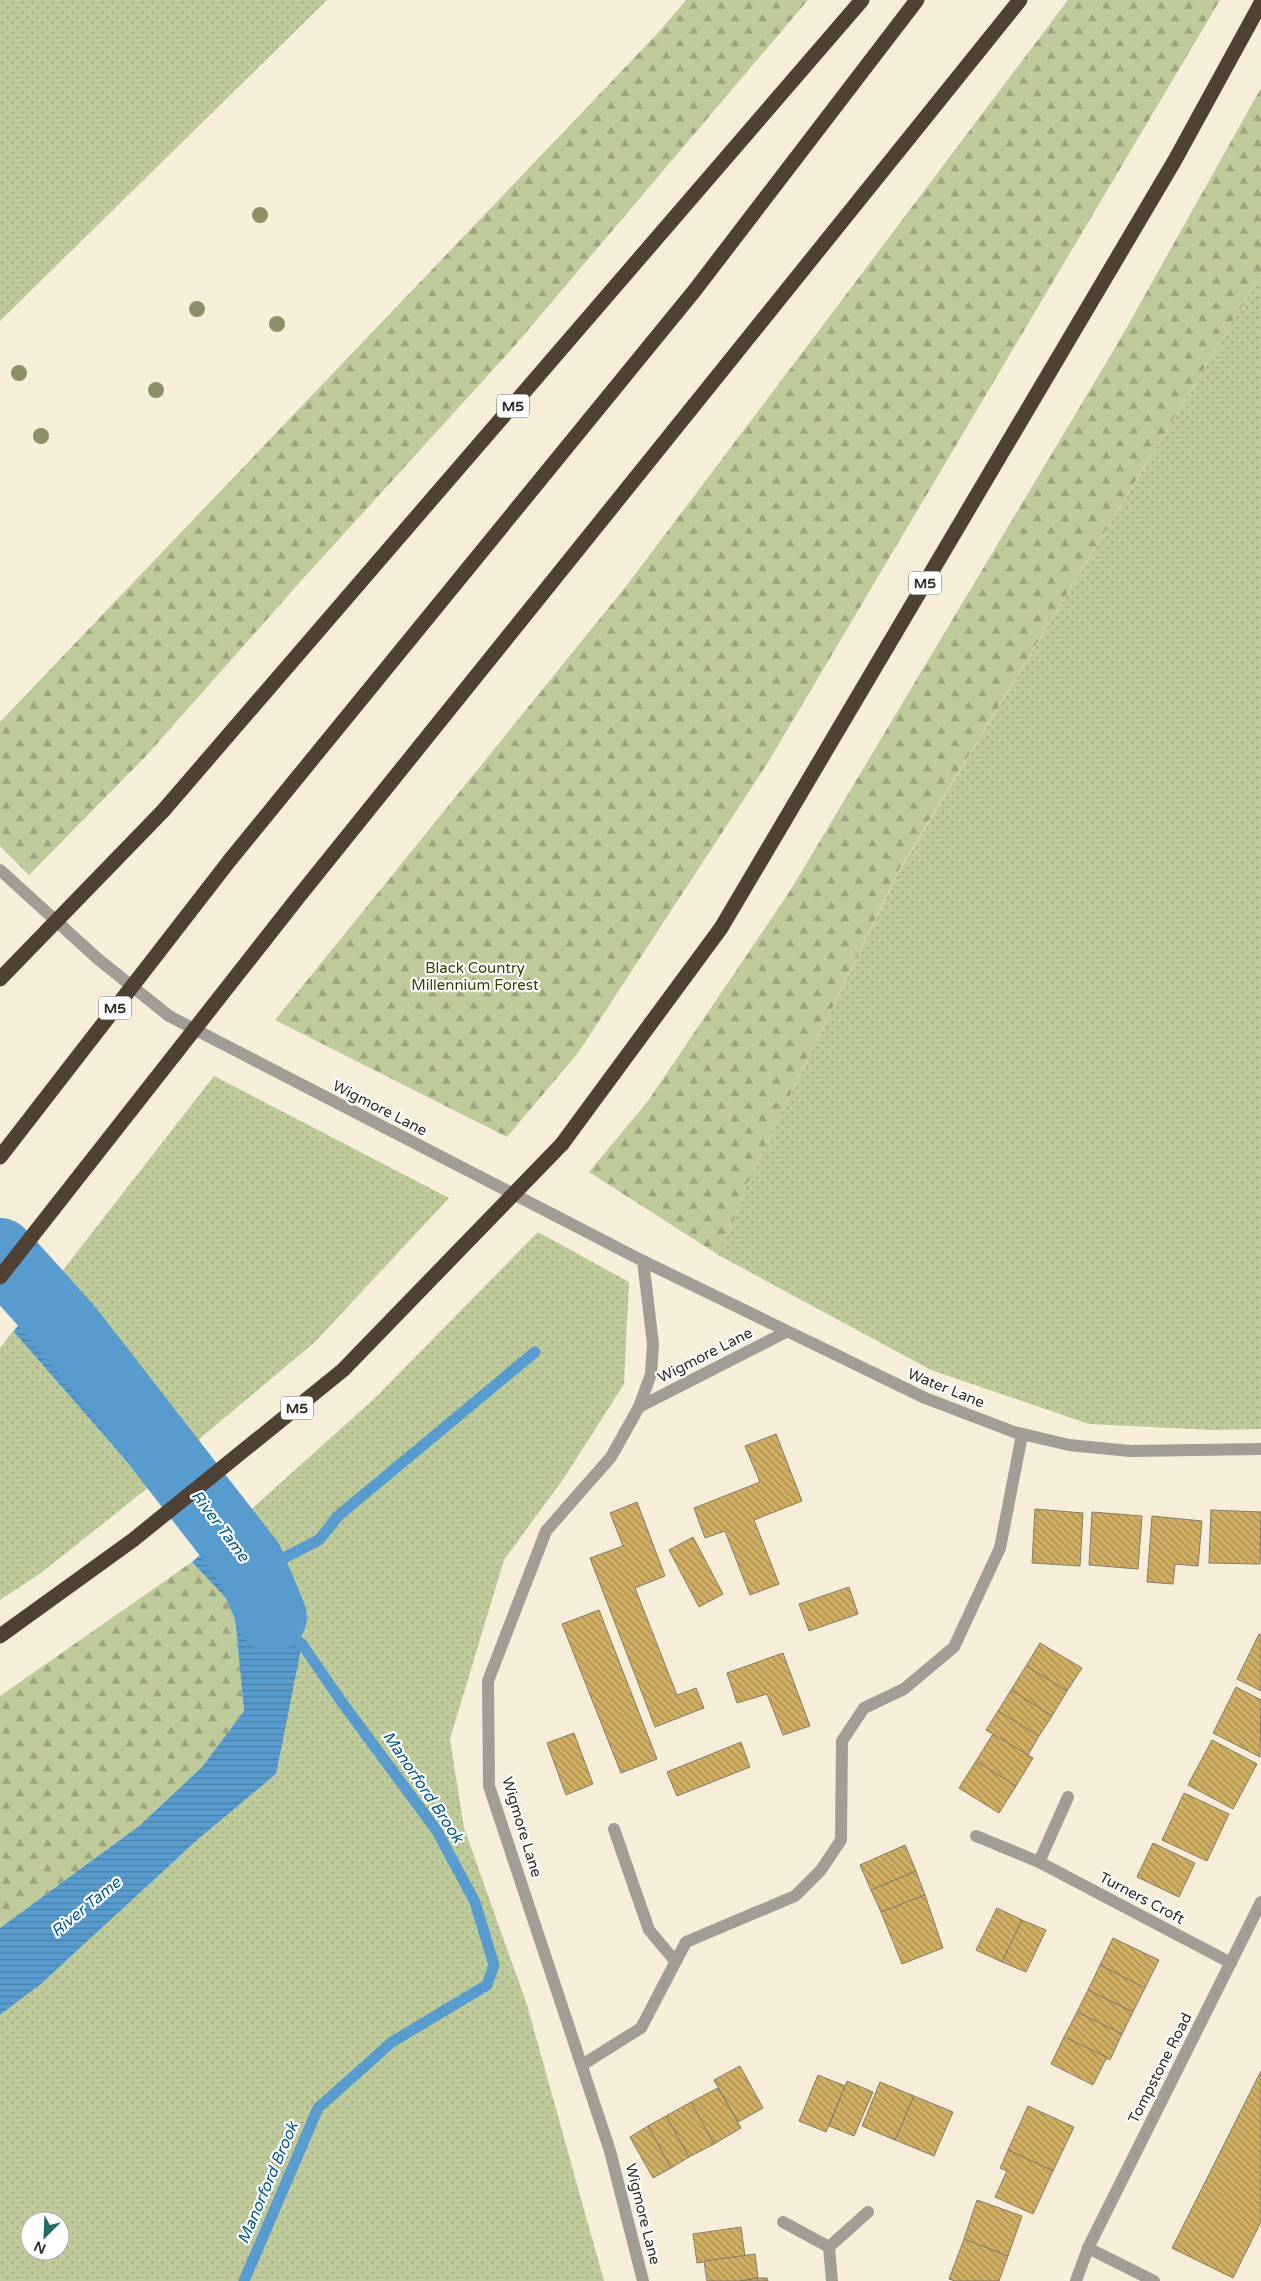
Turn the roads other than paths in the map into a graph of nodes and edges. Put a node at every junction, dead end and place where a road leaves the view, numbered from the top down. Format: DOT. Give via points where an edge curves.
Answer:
graph roads {
  1 [pos="862,0"];
  2 [pos="917,0"];
  3 [pos="1020,0"];
  4 [pos="1261,3"];
  5 [pos="0,870"];
  6 [pos="0,979"];
  7 [pos="0,1157"];
  8 [pos="643,1262"];
  9 [pos="0,1276"];
  10 [pos="786,1332"];
  11 [pos="639,1407"];
  12 [pos="1022,1434"];
  13 [pos="1261,1449"];
  14 [pos="0,1636"];
  15 [pos="1068,1797"];
  16 [pos="614,1829"];
  17 [pos="976,1836"];
  18 [pos="1039,1862"];
  19 [pos="1261,1902"];
  20 [pos="675,1961"];
  21 [pos="1230,1963"];
  22 [pos="582,2065"];
  23 [pos="868,2212"];
  24 [pos="782,2222"];
  25 [pos="829,2247"];
  26 [pos="1088,2248"];
  27 [pos="643,2281"];
  28 [pos="832,2281"];
  29 [pos="1076,2281"];
  30 [pos="1154,2281"];
  1 -- 6 [label="highway, M5, bridge" via="163,811"];
  2 -- 7 [label="highway, M5, bridge" via="695,290 230,860"];
  3 -- 9 [label="highway, bridge" via="296,900"];
  4 -- 14 [label="highway, M5, bridge" via="1175,160 721,928 562,1144 343,1370 133,1540"];
  5 -- 8 [label="street, Wigmore Lane" via="98,959 169,1016"];
  8 -- 10 [label="street, Water Lane"];
  8 -- 11 [label="street, Wigmore Lane" via="653,1344 651,1374"];
  10 -- 11 [label="street, Wigmore Lane"];
  10 -- 12 [label="street, Water Lane" via="924,1398"];
  11 -- 22 [label="street, Wigmore Lane" via="611,1456 546,1530 488,1681 489,1786"];
  12 -- 13 [label="street, Water Lane" via="1069,1445 1130,1451"];
  12 -- 20 [label="street" via="1000,1548 954,1647 904,1689 864,1708 842,1741 841,1840 821,1870 795,1896 686,1942"];
  15 -- 18 [label="street"];
  16 -- 20 [label="street" via="649,1930"];
  17 -- 18 [label="street, Turners Croft"];
  18 -- 21 [label="street, Turners Croft"];
  19 -- 21 [label="street, Tompstone Road"];
  20 -- 22 [label="street" via="641,2028"];
  21 -- 26 [label="street, Tompstone Road"];
  22 -- 27 [label="street, Wigmore Lane" via="610,2151"];
  23 -- 25 [label="street"];
  24 -- 25 [label="street"];
  25 -- 28 [label="street"];
  26 -- 29 [label="street, Tompstone Road"];
  26 -- 30 [label="street"];
}
